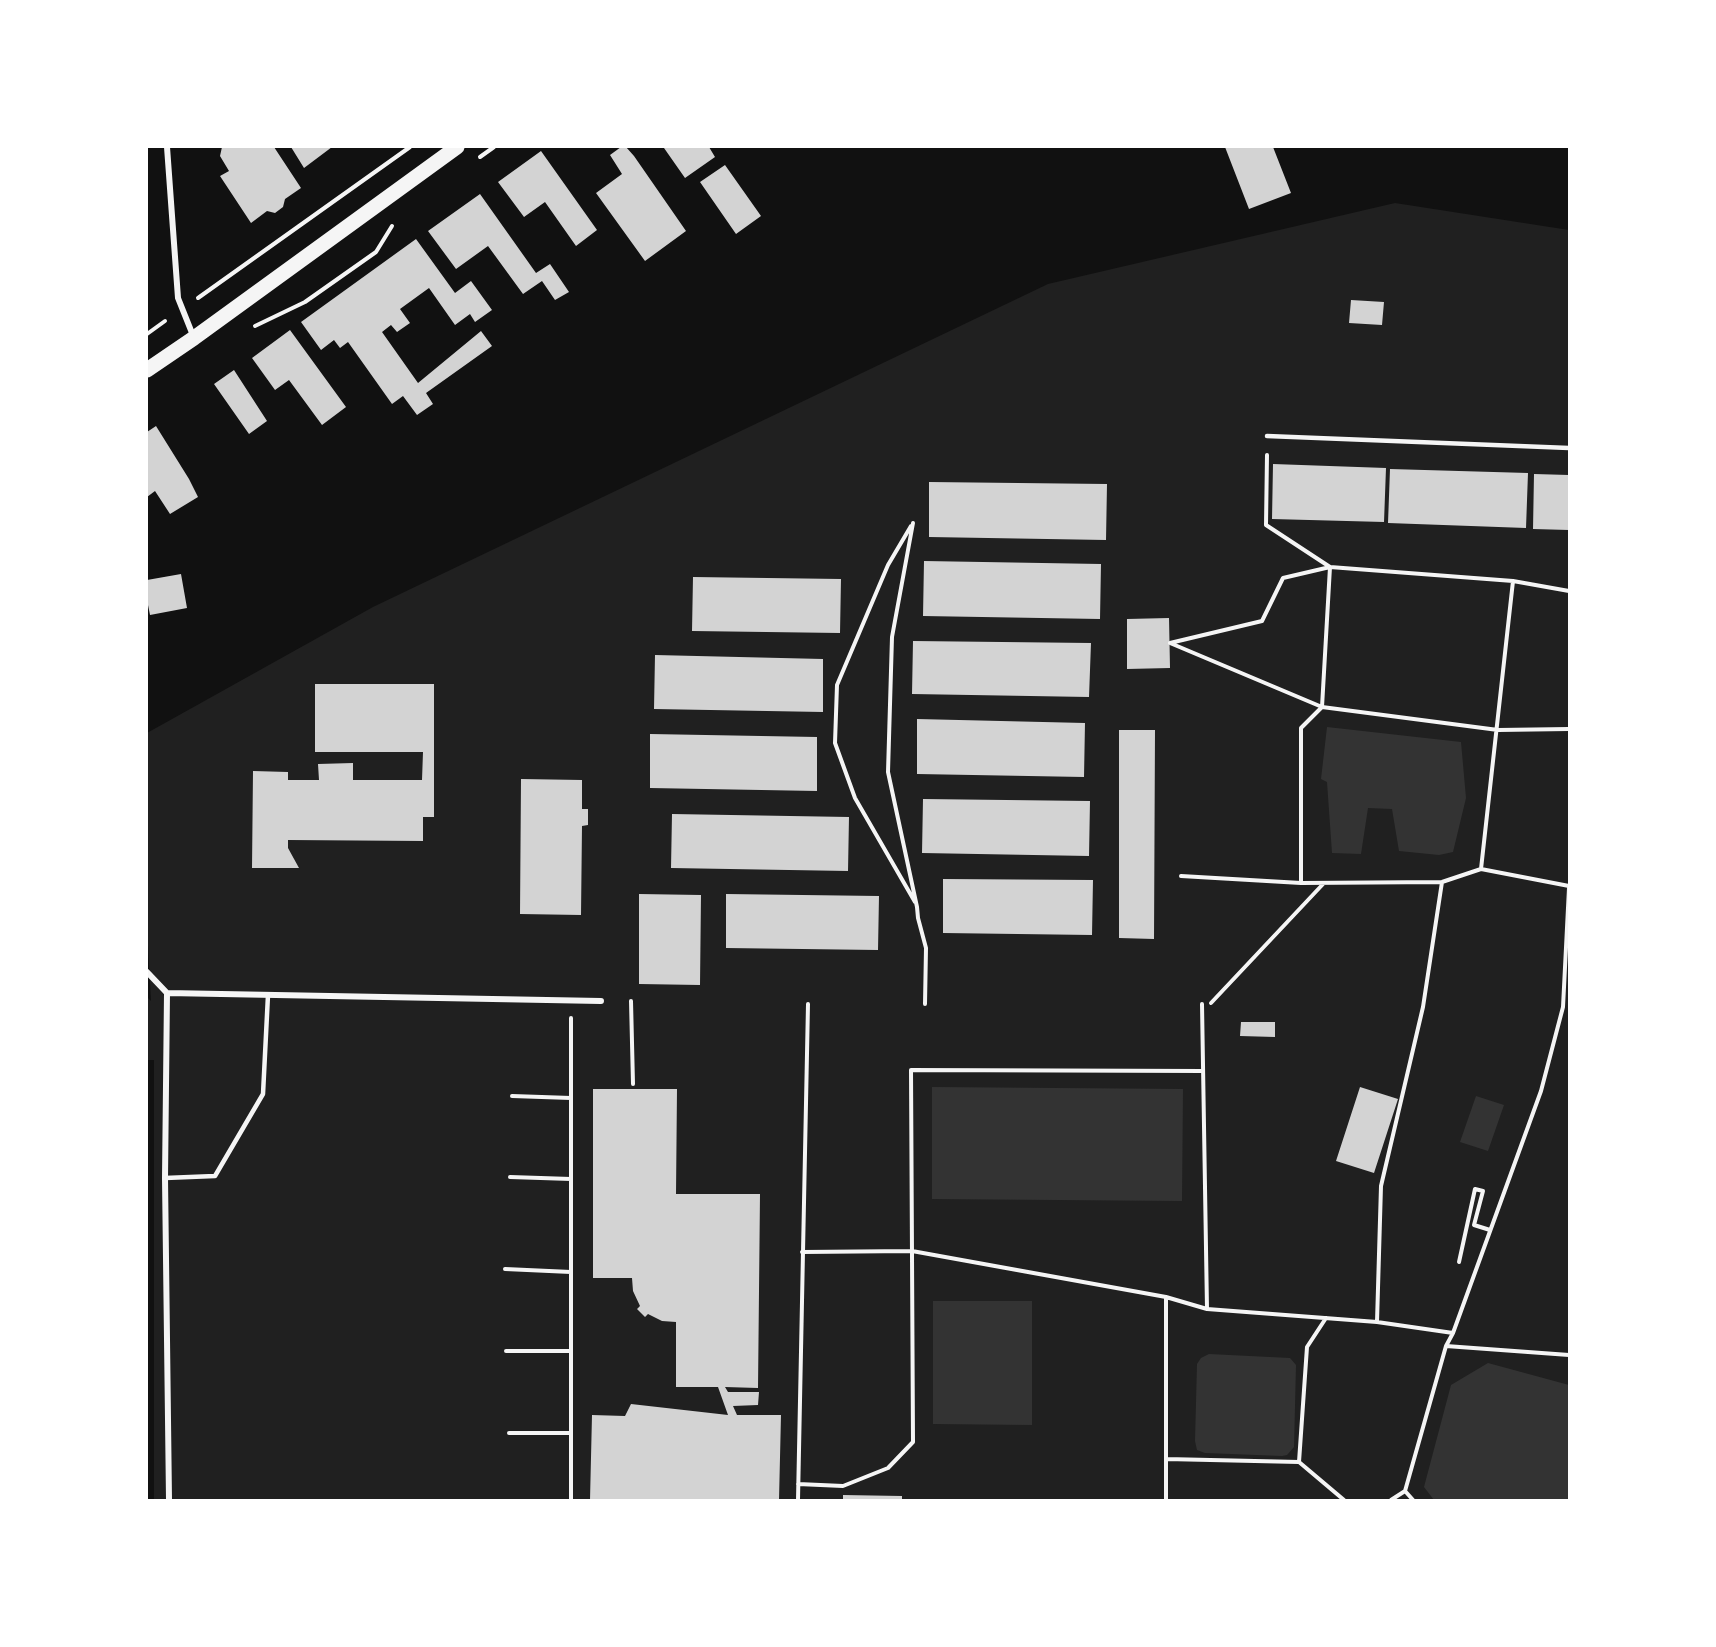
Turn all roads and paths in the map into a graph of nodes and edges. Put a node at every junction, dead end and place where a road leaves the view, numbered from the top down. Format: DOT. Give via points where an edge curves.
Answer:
graph roads {
  1 [pos="167,147"];
  2 [pos="411,147"];
  3 [pos="457,147"];
  4 [pos="376,252"];
  5 [pos="305,302"];
  6 [pos="183,309"];
  7 [pos="147,334"];
  8 [pos="194,338"];
  9 [pos="147,370"];
  10 [pos="1267,436"];
  11 [pos="1569,448"];
  12 [pos="1330,567"];
  13 [pos="1513,581"];
  14 [pos="1569,591"];
  15 [pos="1322,707"];
  16 [pos="1569,729"];
  17 [pos="1498,730"];
  18 [pos="1480,869"];
  19 [pos="1181,876"];
  20 [pos="1442,882"];
  21 [pos="1325,883"];
  22 [pos="1301,884"];
  23 [pos="1569,887"];
  24 [pos="917,907"];
  25 [pos="147,972"];
  26 [pos="167,993"];
  27 [pos="268,995"];
  28 [pos="572,1000"];
  29 [pos="601,1001"];
  30 [pos="631,1001"];
  31 [pos="1211,1003"];
  32 [pos="808,1004"];
  33 [pos="925,1004"];
  34 [pos="1202,1004"];
  35 [pos="1203,1071"];
  36 [pos="633,1084"];
  37 [pos="512,1096"];
  38 [pos="571,1098"];
  39 [pos="510,1177"];
  40 [pos="165,1178"];
  41 [pos="571,1179"];
  42 [pos="1490,1230"];
  43 [pos="912,1251"];
  44 [pos="802,1252"];
  45 [pos="1459,1262"];
  46 [pos="505,1269"];
  47 [pos="571,1272"];
  48 [pos="1166,1298"];
  49 [pos="1207,1309"];
  50 [pos="1326,1318"];
  51 [pos="1377,1322"];
  52 [pos="1453,1333"];
  53 [pos="1446,1346"];
  54 [pos="506,1351"];
  55 [pos="571,1351"];
  56 [pos="1569,1355"];
  57 [pos="509,1433"];
  58 [pos="571,1433"];
  59 [pos="1166,1459"];
  60 [pos="1299,1462"];
  61 [pos="798,1484"];
  62 [pos="1405,1491"];
  63 [pos="169,1500"];
  64 [pos="571,1500"];
  65 [pos="798,1500"];
  66 [pos="1166,1500"];
  67 [pos="1344,1500"];
  68 [pos="1391,1500"];
  69 [pos="1413,1500"];
  1 -- 6 [label="street" via="178,298"];
  2 -- 6 [label="path"];
  3 -- 8 [label="main road"];
  4 -- 5 [label="path"];
  6 -- 7 [label="path"];
  6 -- 8 [label="street"];
  8 -- 9 [label="main road"];
  10 -- 11 [label="lane"];
  10 -- 12 [label="path" via="1266,525"];
  12 -- 13 [label="path"];
  12 -- 15 [label="path"];
  12 -- 15 [label="path" via="1283,578 1262,621 1170,643"];
  13 -- 14 [label="path"];
  13 -- 17 [label="path"];
  15 -- 17 [label="path"];
  15 -- 22 [label="path" via="1301,728"];
  16 -- 17 [label="path"];
  17 -- 18 [label="path"];
  18 -- 20 [label="path"];
  18 -- 23 [label="path"];
  19 -- 22 [label="path"];
  20 -- 21 [label="path"];
  20 -- 51 [label="path" via="1423,1007 1381,1186"];
  21 -- 22 [label="path"];
  21 -- 31 [label="path"];
  23 -- 42 [label="path" via="1563,1006 1540,1091"];
  24 -- 24 [label="path" via="855,798 835,743 837,685 888,565 913,523 892,637 888,772"];
  24 -- 33 [label="path" via="926,948"];
  25 -- 26 [label="street"];
  26 -- 27 [label="street"];
  26 -- 40 [label="street"];
  27 -- 28 [label="street"];
  27 -- 40 [label="lane" via="263,1094 215,1176"];
  28 -- 29 [label="street"];
  28 -- 38 [label="path"];
  30 -- 36 [label="path"];
  32 -- 44 [label="path"];
  34 -- 35 [label="path"];
  35 -- 43 [label="path" via="911,1070"];
  35 -- 49 [label="path"];
  37 -- 38 [label="path"];
  38 -- 41 [label="path"];
  39 -- 41 [label="path"];
  40 -- 63 [label="street"];
  41 -- 47 [label="path"];
  42 -- 45 [label="path" via="1474,1225 1483,1191 1475,1189"];
  42 -- 52 [label="path"];
  43 -- 44 [label="path"];
  43 -- 48 [label="path"];
  43 -- 61 [label="path" via="913,1442 888,1468 843,1486"];
  44 -- 61 [label="path"];
  46 -- 47 [label="path"];
  47 -- 55 [label="path"];
  48 -- 49 [label="path"];
  48 -- 59 [label="path"];
  49 -- 50 [label="path"];
  50 -- 51 [label="path"];
  50 -- 60 [label="path" via="1307,1347"];
  51 -- 52 [label="path"];
  52 -- 53 [label="path"];
  53 -- 56 [label="path"];
  53 -- 62 [label="path"];
  54 -- 55 [label="path"];
  55 -- 58 [label="path"];
  57 -- 58 [label="path"];
  58 -- 64 [label="path"];
  59 -- 60 [label="path"];
  59 -- 66 [label="path"];
  60 -- 67 [label="path"];
  61 -- 65 [label="path"];
  62 -- 68 [label="path"];
  62 -- 69 [label="path"];
}
